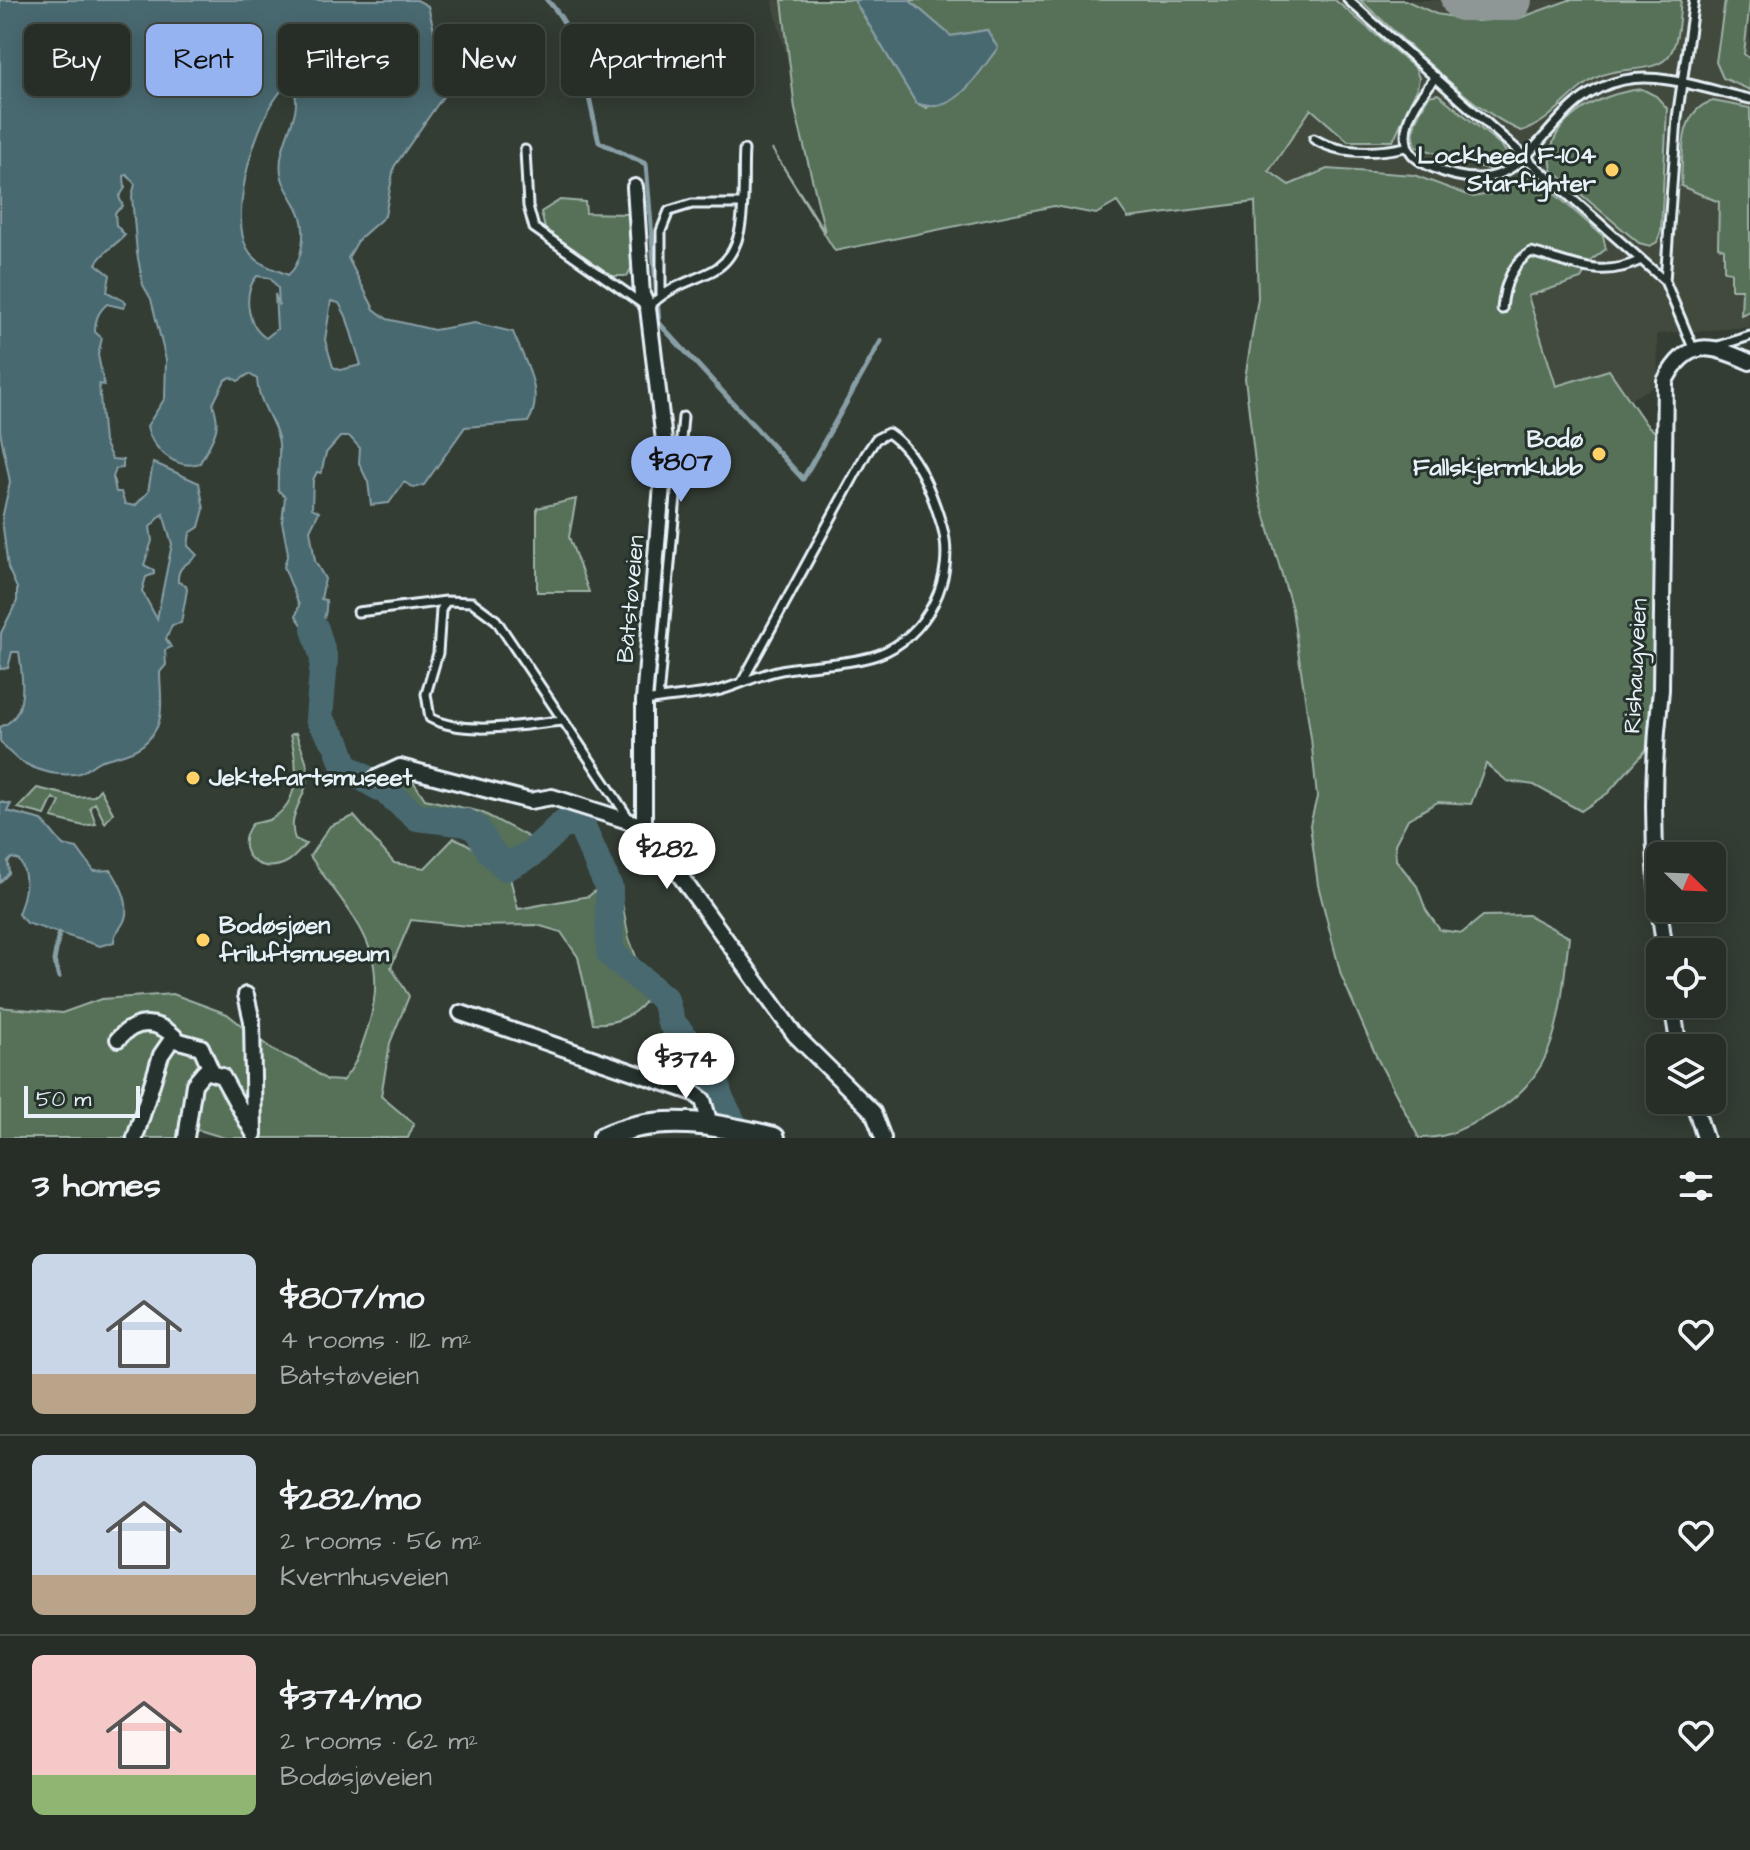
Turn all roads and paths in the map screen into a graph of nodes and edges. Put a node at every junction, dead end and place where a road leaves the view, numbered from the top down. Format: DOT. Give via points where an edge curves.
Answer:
graph roads {
  1 [pos="1348,0"];
  2 [pos="1694,0"];
  3 [pos="1436,77"];
  4 [pos="1684,85"];
  5 [pos="1750,99"];
  6 [pos="1314,139"];
  7 [pos="1406,147"];
  8 [pos="525,150"];
  9 [pos="744,150"];
  10 [pos="1525,157"];
  11 [pos="635,187"];
  12 [pos="740,204"];
  13 [pos="1641,260"];
  14 [pos="1665,281"];
  15 [pos="661,293"];
  16 [pos="648,308"];
  17 [pos="1502,309"];
  18 [pos="1750,336"];
  19 [pos="1693,348"];
  20 [pos="1711,348"];
  21 [pos="1750,362"];
  22 [pos="683,417"];
  23 [pos="446,601"];
  24 [pos="358,612"];
  25 [pos="742,682"];
  26 [pos="651,700"];
  27 [pos="563,721"];
  28 [pos="376,778"];
  29 [pos="637,823"];
  30 [pos="1663,938"];
  31 [pos="246,995"];
  32 [pos="461,1013"];
  33 [pos="118,1039"];
  34 [pos="177,1039"];
  35 [pos="211,1070"];
  36 [pos="1697,1114"];
  37 [pos="710,1124"];
  38 [pos="254,1135"];
  39 [pos="135,1138"];
  40 [pos="186,1138"];
  41 [pos="603,1138"];
  42 [pos="774,1138"];
  43 [pos="883,1138"];
  44 [pos="1705,1138"];
  1 -- 3 [label="lane"];
  2 -- 4 [label="lane"];
  3 -- 7 [label="lane" via="1413,110"];
  3 -- 10 [label="lane"];
  4 -- 5 [label="lane"];
  4 -- 10 [label="lane" via="1650,78 1599,88 1572,106"];
  4 -- 14 [label="lane"];
  6 -- 7 [label="lane" via="1345,150"];
  7 -- 10 [label="lane" via="1436,169 1486,180 1505,175"];
  8 -- 16 [label="lane" via="534,228"];
  9 -- 12 [label="lane"];
  10 -- 13 [label="lane"];
  11 -- 16 [label="street, Båtstøveien" via="642,295"];
  12 -- 15 [label="lane" via="740,233 727,260"];
  12 -- 15 [label="lane" via="692,204 669,211 661,231"];
  13 -- 14 [label="lane"];
  13 -- 17 [label="lane" via="1621,270 1600,271 1531,252 1518,260"];
  14 -- 19 [label="lane"];
  15 -- 16 [label="lane"];
  16 -- 26 [label="street, Båtstøveien" via="665,449"];
  18 -- 20 [label="lane"];
  19 -- 20 [label="street"];
  19 -- 30 [label="street, Rishaugveien" via="1676,361 1665,381 1661,690 1655,740"];
  20 -- 21 [label="street"];
  22 -- 26 [label="lane"];
  23 -- 24 [label="lane"];
  23 -- 27 [label="lane" via="472,602 485,609"];
  23 -- 27 [label="lane" via="426,694 430,718 467,727"];
  25 -- 25 [label="lane" via="875,656 901,644 935,601 944,580 943,531 917,466 888,433 866,454"];
  25 -- 26 [label="lane"];
  26 -- 29 [label="street, Båtstøveien"];
  27 -- 29 [label="lane"];
  28 -- 29 [label="street" via="400,767 530,801 552,797"];
  29 -- 43 [label="street" via="795,1035 873,1112"];
  31 -- 38 [label="street" via="252,1021"];
  32 -- 37 [label="street" via="694,1093 703,1100"];
  33 -- 34 [label="street" via="129,1027 143,1023 160,1026"];
  34 -- 35 [label="street" via="201,1047"];
  34 -- 39 [label="street" via="161,1055"];
  35 -- 38 [label="street" via="222,1076"];
  35 -- 40 [label="street" via="196,1078"];
  36 -- 44 [label="street"];
  37 -- 41 [label="street" via="640,1125"];
  37 -- 42 [label="street"];
}
